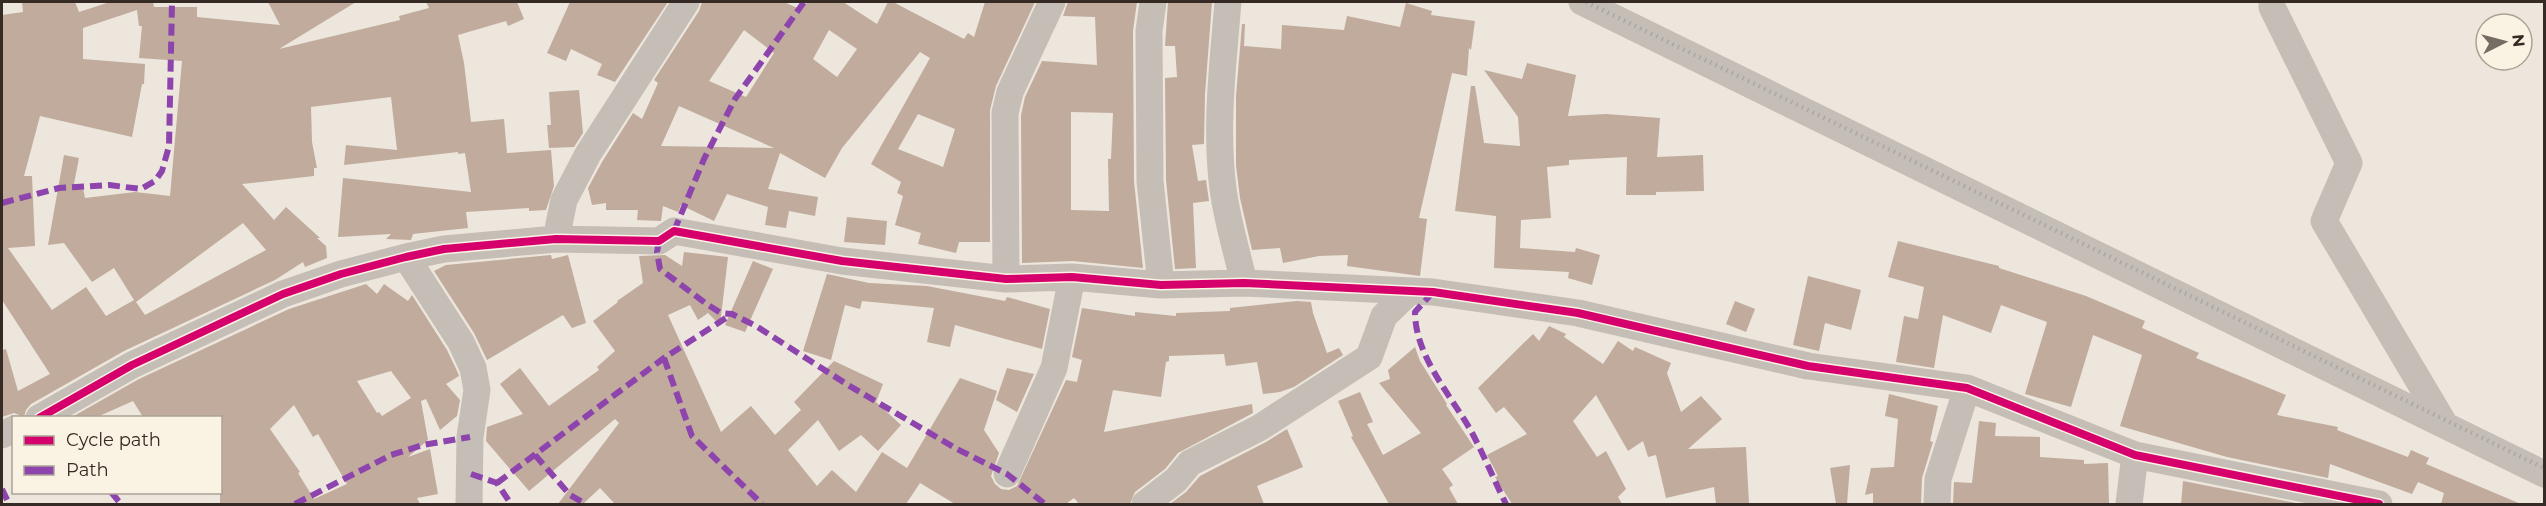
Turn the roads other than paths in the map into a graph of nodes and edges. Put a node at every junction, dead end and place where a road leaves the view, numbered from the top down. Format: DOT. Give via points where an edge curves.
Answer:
graph roads {
  1 [pos="686,2"];
  2 [pos="1052,2"];
  3 [pos="1153,2"];
  4 [pos="1228,2"];
  5 [pos="1582,2"];
  6 [pos="2272,2"];
  7 [pos="556,239"];
  8 [pos="406,257"];
  9 [pos="1072,277"];
  10 [pos="1006,279"];
  11 [pos="1244,283"];
  12 [pos="1161,285"];
  13 [pos="1410,291"];
  14 [pos="1967,388"];
  15 [pos="41,416"];
  16 [pos="2445,425"];
  17 [pos="2135,455"];
  18 [pos="1007,474"];
  19 [pos="2544,474"];
  20 [pos="469,504"];
  21 [pos="1145,504"];
  22 [pos="1937,504"];
  23 [pos="2129,504"];
  24 [pos="2379,504"];
  1 -- 7 [label="street" via="588,154 564,200"];
  2 -- 10 [label="street" via="1010,92 1005,113"];
  3 -- 12 [label="street" via="1149,31 1149,181"];
  4 -- 11 [label="street" via="1220,125 1223,190"];
  5 -- 16 [label="street"];
  6 -- 16 [label="street" via="2349,163 2324,221"];
  7 -- 8 [label="street" via="444,249"];
  7 -- 10 [label="street" via="659,241 674,231 842,261"];
  8 -- 15 [label="street" via="283,294 132,365"];
  8 -- 20 [label="street" via="461,342 473,368 477,390 470,437"];
  9 -- 10 [label="street"];
  9 -- 12 [label="street"];
  9 -- 18 [label="street" via="1054,368"];
  11 -- 12 [label="street"];
  11 -- 13 [label="street"];
  13 -- 14 [label="street" via="1578,313 1808,366"];
  13 -- 21 [label="street" via="1384,316 1369,357 1259,428 1190,463 1176,480"];
  14 -- 17 [label="street"];
  14 -- 22 [label="street" via="1938,479"];
  16 -- 19 [label="street"];
  17 -- 23 [label="street"];
  17 -- 24 [label="street"];
}
